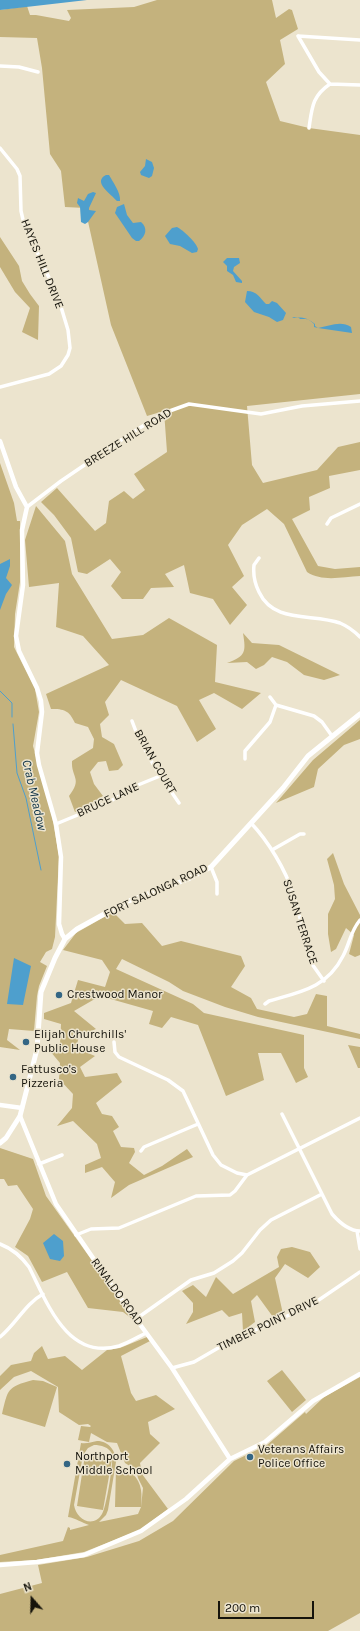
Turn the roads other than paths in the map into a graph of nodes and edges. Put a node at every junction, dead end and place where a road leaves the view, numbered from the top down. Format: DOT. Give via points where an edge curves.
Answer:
graph roads {
  1 [pos="360,40"];
  2 [pos="0,66"];
  3 [pos="38,72"];
  4 [pos="330,84"];
  5 [pos="360,85"];
  6 [pos="309,128"];
  7 [pos="0,148"];
  8 [pos="0,387"];
  9 [pos="360,401"];
  10 [pos="0,441"];
  11 [pos="360,504"];
  12 [pos="27,507"];
  13 [pos="327,524"];
  14 [pos="259,558"];
  15 [pos="360,637"];
  16 [pos="270,697"];
  17 [pos="276,705"];
  18 [pos="360,714"];
  19 [pos="132,721"];
  20 [pos="332,736"];
  21 [pos="245,759"];
  22 [pos="160,776"];
  23 [pos="179,803"];
  24 [pos="251,823"];
  25 [pos="56,824"];
  26 [pos="304,834"];
  27 [pos="272,850"];
  28 [pos="211,867"];
  29 [pos="217,894"];
  30 [pos="360,920"];
  31 [pos="65,939"];
  32 [pos="324,981"];
  33 [pos="266,1004"];
  34 [pos="114,1042"];
  35 [pos="0,1105"];
  36 [pos="22,1108"];
  37 [pos="282,1114"];
  38 [pos="20,1116"];
  39 [pos="360,1118"];
  40 [pos="198,1124"];
  41 [pos="0,1143"];
  42 [pos="299,1149"];
  43 [pos="141,1151"];
  44 [pos="62,1155"];
  45 [pos="39,1164"];
  46 [pos="247,1175"];
  47 [pos="322,1194"];
  48 [pos="358,1231"];
  49 [pos="76,1234"];
  50 [pos="0,1244"];
  51 [pos="360,1249"];
  52 [pos="360,1272"];
  53 [pos="42,1294"];
  54 [pos="136,1319"];
  55 [pos="146,1333"];
  56 [pos="0,1337"];
  57 [pos="172,1368"];
  58 [pos="360,1374"];
  59 [pos="230,1459"];
  60 [pos="0,1565"];
  1 -- 4 [label="street" via="298,36 319,72"];
  2 -- 3 [label="street"];
  4 -- 5 [label="street"];
  4 -- 6 [label="street" via="316,96 312,104"];
  7 -- 8 [label="street, HAYES HILL DRIVE" via="20,176 24,224 58,297 68,330 70,348 61,366 50,373"];
  9 -- 12 [label="street, BREEZE HILL ROAD" via="302,406 261,414 189,404 164,413 128,435"];
  10 -- 12 [label="street" via="16,487"];
  11 -- 13 [label="street" via="331,518"];
  12 -- 25 [label="street" via="22,530 23,585 16,636 19,651 41,701 37,753"];
  14 -- 15 [label="street" via="254,565 255,580 261,596 271,607 290,615 339,622"];
  16 -- 17 [label="street"];
  17 -- 20 [label="street" via="314,716"];
  17 -- 21 [label="street" via="270,722 245,751"];
  18 -- 20 [label="main road, FORT SALONGA ROAD"];
  19 -- 22 [label="street, BRIAN COURT"];
  20 -- 24 [label="main road, FORT SALONGA ROAD" via="308,756"];
  22 -- 23 [label="street, BRIAN COURT"];
  22 -- 25 [label="street, BRUCE LANE" via="109,802"];
  24 -- 27 [label="street, SUSAN TERRACE"];
  24 -- 28 [label="main road, FORT SALONGA ROAD"];
  25 -- 31 [label="street" via="61,857 59,924"];
  26 -- 27 [label="street"];
  27 -- 32 [label="street, SUSAN TERRACE" via="294,895 312,964"];
  28 -- 29 [label="street" via="218,882"];
  28 -- 31 [label="main road, FORT SALONGA ROAD" via="188,879 126,902 77,929"];
  30 -- 32 [label="street" via="351,933 343,956"];
  31 -- 36 [label="main road, FORT SALONGA ROAD" via="42,992 37,1049"];
  32 -- 33 [label="street" via="311,989"];
  34 -- 40 [label="street" via="115,1052 119,1057 168,1080 183,1091"];
  35 -- 36 [label="street"];
  36 -- 38 [label="main road, FORT SALONGA ROAD"];
  37 -- 42 [label="street"];
  38 -- 41 [label="main road, FORT SALONGA ROAD"];
  38 -- 45 [label="street, RINALDO ROAD"];
  39 -- 42 [label="street"];
  40 -- 43 [label="street" via="144,1147"];
  40 -- 46 [label="street" via="208,1147 221,1165"];
  42 -- 46 [label="street"];
  42 -- 47 [label="street"];
  44 -- 45 [label="street"];
  45 -- 49 [label="street, RINALDO ROAD" via="52,1196"];
  46 -- 49 [label="street" via="230,1195 196,1196 119,1228 91,1229"];
  47 -- 48 [label="street" via="336,1219"];
  47 -- 54 [label="street" via="271,1220 233,1261 214,1272 191,1280"];
  48 -- 51 [label="street"];
  49 -- 54 [label="street, RINALDO ROAD"];
  50 -- 53 [label="street" via="15,1251 24,1260"];
  52 -- 57 [label="street, TIMBER POINT DRIVE" via="310,1306 232,1340 194,1362"];
  53 -- 55 [label="street" via="57,1322 80,1342 108,1348 119,1346"];
  53 -- 56 [label="street" via="31,1302"];
  54 -- 55 [label="street, RINALDO ROAD"];
  55 -- 57 [label="street, RINALDO ROAD"];
  57 -- 59 [label="street, RINALDO ROAD"];
  58 -- 59 [label="street" via="313,1401 265,1442"];
  59 -- 60 [label="street" via="186,1499 141,1531 84,1554"];
}
